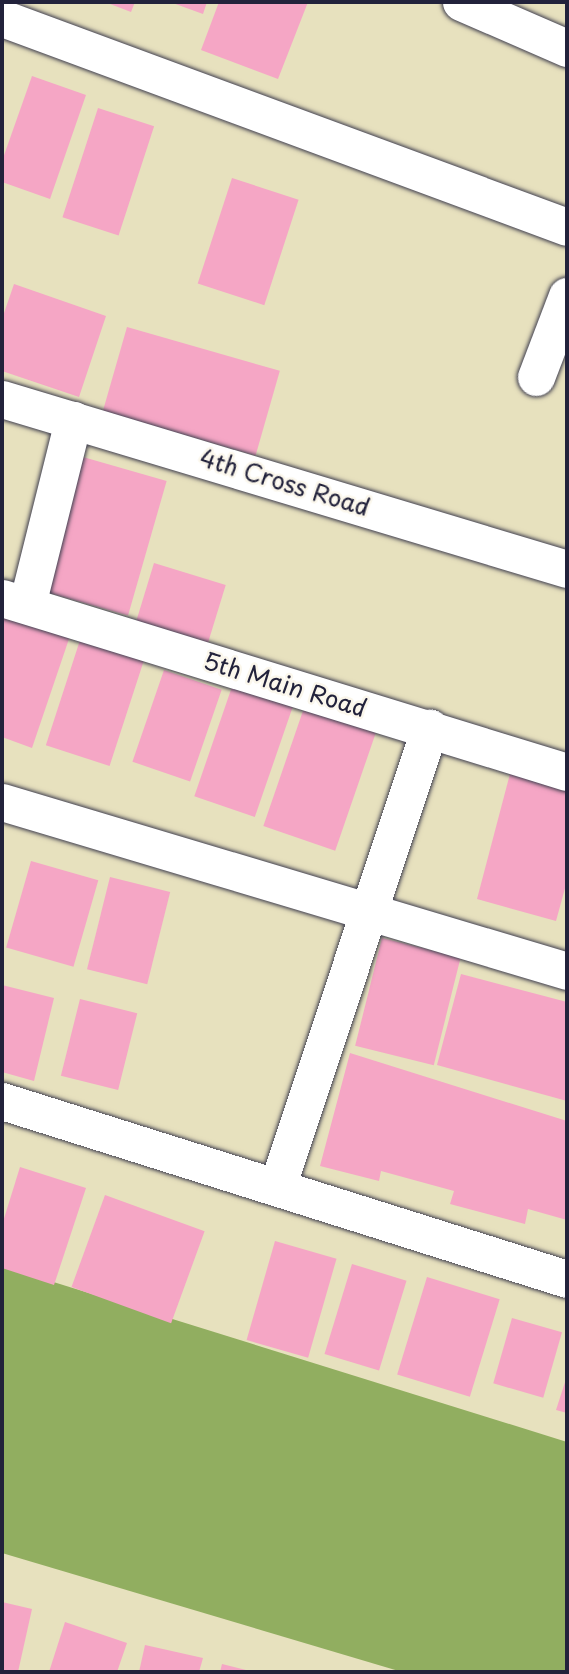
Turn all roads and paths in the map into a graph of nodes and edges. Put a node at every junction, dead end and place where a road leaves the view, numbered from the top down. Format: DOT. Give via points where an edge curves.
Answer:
graph roads {
  1 [pos="461,2"];
  2 [pos="2,18"];
  3 [pos="567,48"];
  4 [pos="567,227"];
  5 [pos="567,296"];
  6 [pos="536,377"];
  7 [pos="2,399"];
  8 [pos="73,420"];
  9 [pos="567,569"];
  10 [pos="14,602"];
  11 [pos="430,727"];
  12 [pos="567,772"];
  13 [pos="2,802"];
  14 [pos="368,910"];
  15 [pos="567,971"];
  16 [pos="2,1101"];
  17 [pos="278,1184"];
  18 [pos="567,1279"];
  1 -- 3 [label="street"];
  2 -- 4 [label="street" via="94,57"];
  5 -- 6 [label="street"];
  7 -- 8 [label="street, 4th Cross Road"];
  8 -- 9 [label="street, 4th Cross Road"];
  8 -- 10 [label="street"];
  10 -- 11 [label="street, 5th Main Road"];
  11 -- 12 [label="street, 5th Main Road"];
  11 -- 14 [label="street"];
  13 -- 14 [label="street"];
  14 -- 15 [label="street"];
  14 -- 17 [label="street"];
  16 -- 17 [label="street"];
  17 -- 18 [label="street"];
}
